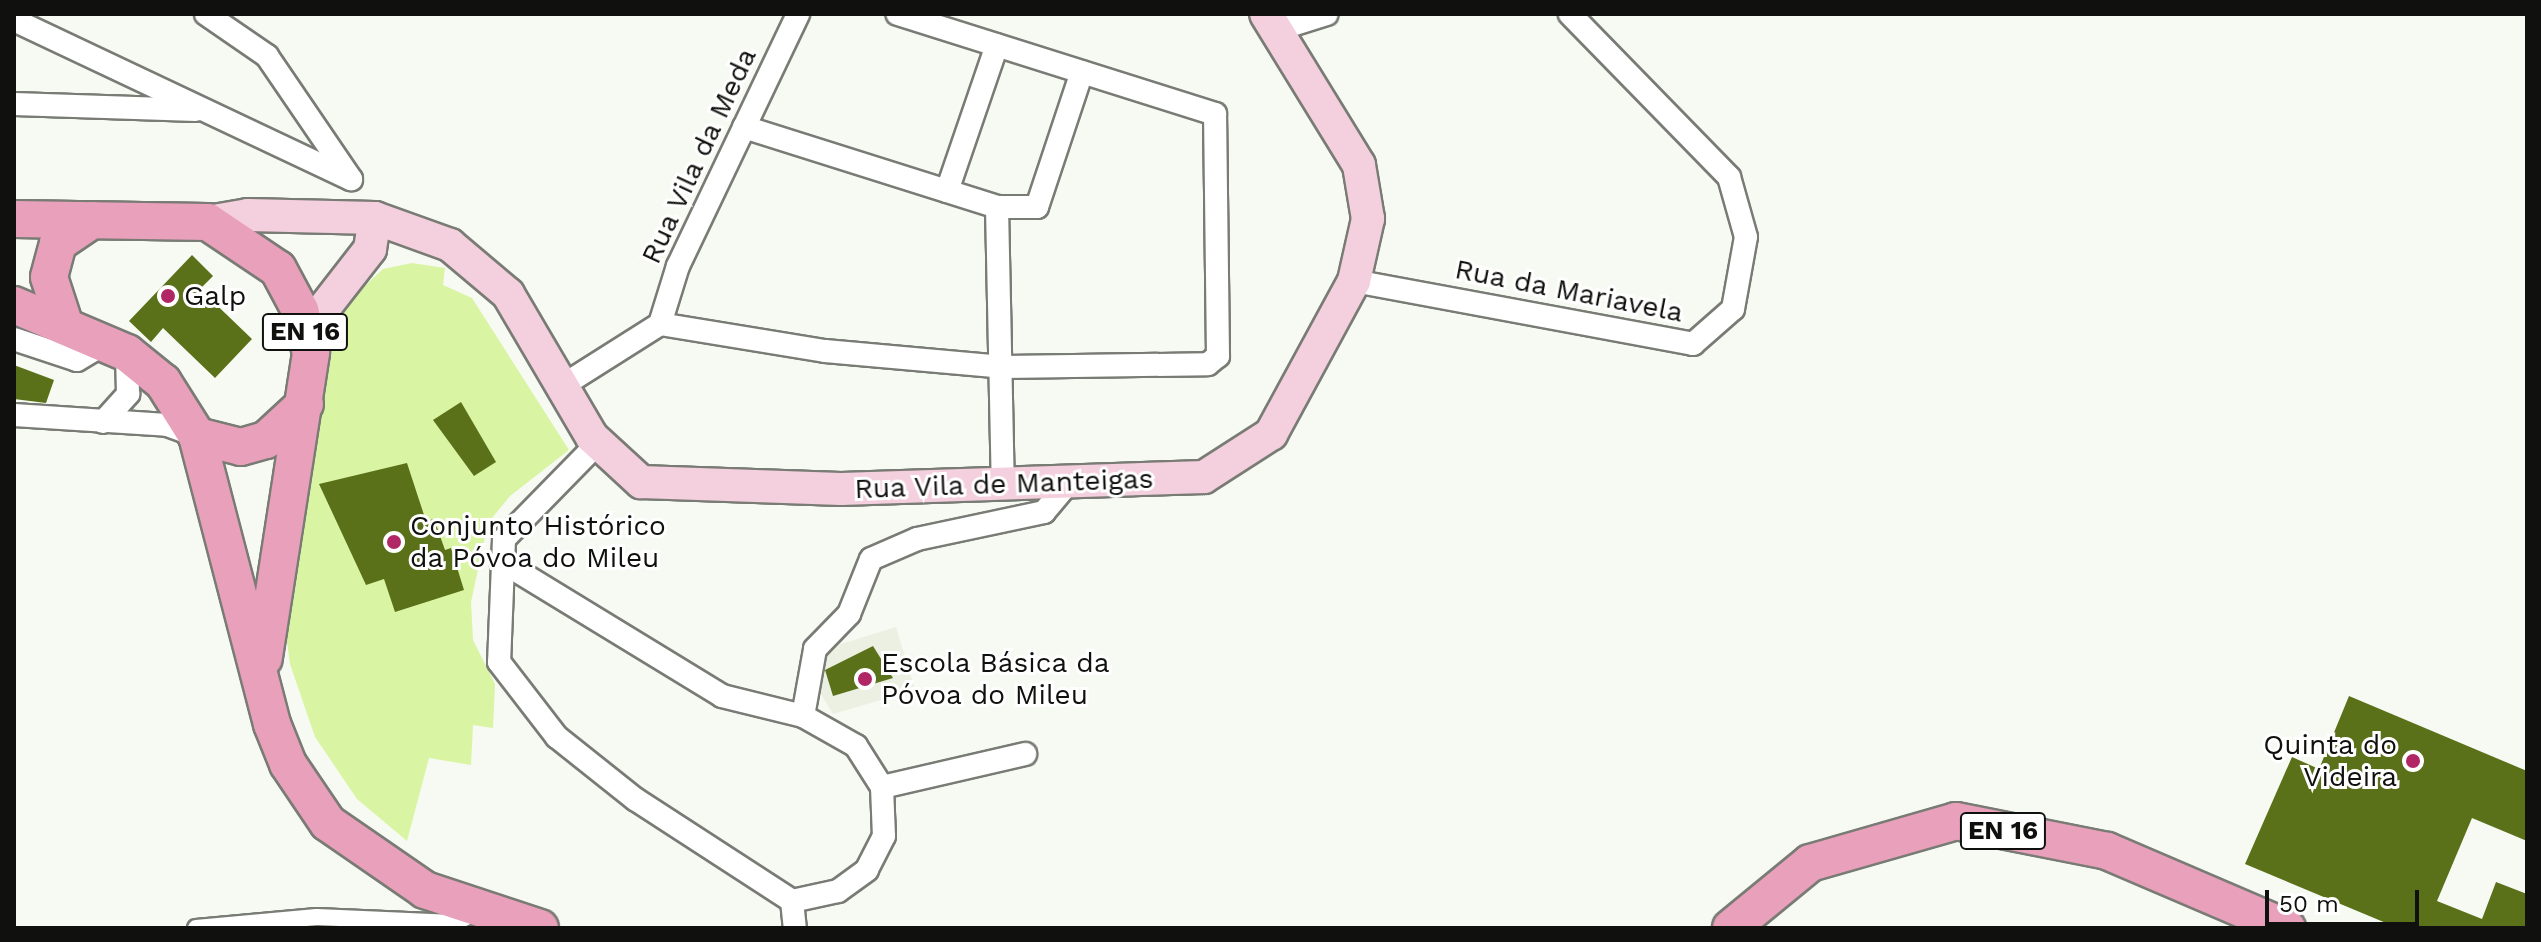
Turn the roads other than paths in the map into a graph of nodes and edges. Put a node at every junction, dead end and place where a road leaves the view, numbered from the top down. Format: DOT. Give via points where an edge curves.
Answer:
graph roads {
  1 [pos="206,14"];
  2 [pos="798,14"];
  3 [pos="1327,14"];
  4 [pos="1570,14"];
  5 [pos="906,15"];
  6 [pos="14,20"];
  7 [pos="1271,22"];
  8 [pos="997,45"];
  9 [pos="1082,72"];
  10 [pos="14,104"];
  11 [pos="201,110"];
  12 [pos="744,127"];
  13 [pos="947,191"];
  14 [pos="14,204"];
  15 [pos="997,207"];
  16 [pos="248,215"];
  17 [pos="375,218"];
  18 [pos="14,219"];
  19 [pos="92,220"];
  20 [pos="193,222"];
  21 [pos="1354,281"];
  22 [pos="14,305"];
  23 [pos="64,323"];
  24 [pos="660,324"];
  25 [pos="14,339"];
  26 [pos="117,348"];
  27 [pos="311,353"];
  28 [pos="1005,367"];
  29 [pos="562,386"];
  30 [pos="295,414"];
  31 [pos="14,415"];
  32 [pos="103,422"];
  33 [pos="197,436"];
  34 [pos="598,443"];
  35 [pos="1069,482"];
  36 [pos="1003,485"];
  37 [pos="501,561"];
  38 [pos="262,676"];
  39 [pos="803,716"];
  40 [pos="1025,754"];
  41 [pos="882,787"];
  42 [pos="792,901"];
  43 [pos="482,910"];
  44 [pos="196,928"];
  45 [pos="540,928"];
  46 [pos="795,928"];
  47 [pos="1731,928"];
  48 [pos="2287,928"];
  1 -- 11 [label="street" via="267,56 354,185"];
  2 -- 12 [label="street, Rua Vila da Meda"];
  3 -- 7 [label="street"];
  4 -- 21 [label="street, Rua da Mariavela" via="1729,177 1746,237 1733,309 1693,344"];
  5 -- 8 [label="street"];
  6 -- 11 [label="street"];
  7 -- 21 [label="main road, Rua Vila de Manteigas" via="1359,165 1368,219"];
  8 -- 9 [label="street"];
  8 -- 13 [label="street"];
  9 -- 15 [label="street" via="1037,207"];
  9 -- 28 [label="street" via="1215,114 1218,356 1208,364"];
  10 -- 11 [label="street"];
  12 -- 13 [label="street"];
  12 -- 24 [label="street, Rua Vila da Meda" via="678,266"];
  13 -- 15 [label="street"];
  14 -- 16 [label="main road" via="212,207"];
  15 -- 28 [label="street"];
  16 -- 17 [label="main road, Rua Vila de Manteigas"];
  16 -- 20 [label="main road, Rua Vila de Manteigas"];
  17 -- 27 [label="main road" via="370,249 321,312"];
  17 -- 29 [label="main road, Rua Vila de Manteigas" via="450,245 508,294"];
  18 -- 19 [label="main road, EN 16"];
  19 -- 20 [label="main road, EN 16"];
  19 -- 23 [label="main road" via="58,243 49,277"];
  20 -- 27 [label="main road, EN 16" via="278,269"];
  20 -- 30 [label="main road, EN 16" via="247,263 273,293 292,356"];
  21 -- 35 [label="main road, Rua Vila de Manteigas" via="1271,434 1204,477"];
  22 -- 23 [label="main road, EN 16"];
  23 -- 26 [label="main road, EN 16"];
  24 -- 28 [label="street" via="825,351"];
  24 -- 29 [label="street"];
  25 -- 26 [label="street" via="77,360"];
  26 -- 32 [label="street" via="128,394"];
  26 -- 33 [label="main road, EN 16" via="163,382"];
  27 -- 30 [label="main road, EN 16"];
  28 -- 36 [label="street"];
  29 -- 34 [label="main road, Rua Vila de Manteigas"];
  30 -- 33 [label="main road" via="241,447"];
  30 -- 38 [label="main road, EN 16"];
  31 -- 32 [label="street"];
  32 -- 33 [label="street" via="167,425"];
  33 -- 38 [label="main road, EN 16"];
  34 -- 36 [label="main road, Rua Vila de Manteigas" via="641,482 656,484"];
  34 -- 37 [label="street" via="504,539"];
  35 -- 36 [label="main road, Rua Vila de Manteigas"];
  35 -- 39 [label="street" via="1044,512 917,539 871,559 849,614 815,649"];
  37 -- 39 [label="street" via="722,696"];
  37 -- 42 [label="street" via="499,662 557,737 635,799"];
  38 -- 43 [label="main road, EN 16" via="288,764 328,823 381,866"];
  39 -- 41 [label="street" via="856,746"];
  40 -- 41 [label="street"];
  41 -- 42 [label="street" via="884,836 867,870 838,891"];
  42 -- 46 [label="street"];
  43 -- 44 [label="street" via="454,923 317,917"];
  43 -- 45 [label="main road, EN 16"];
  47 -- 48 [label="main road, EN 16" via="1810,863 1956,821 2107,851"];
}
